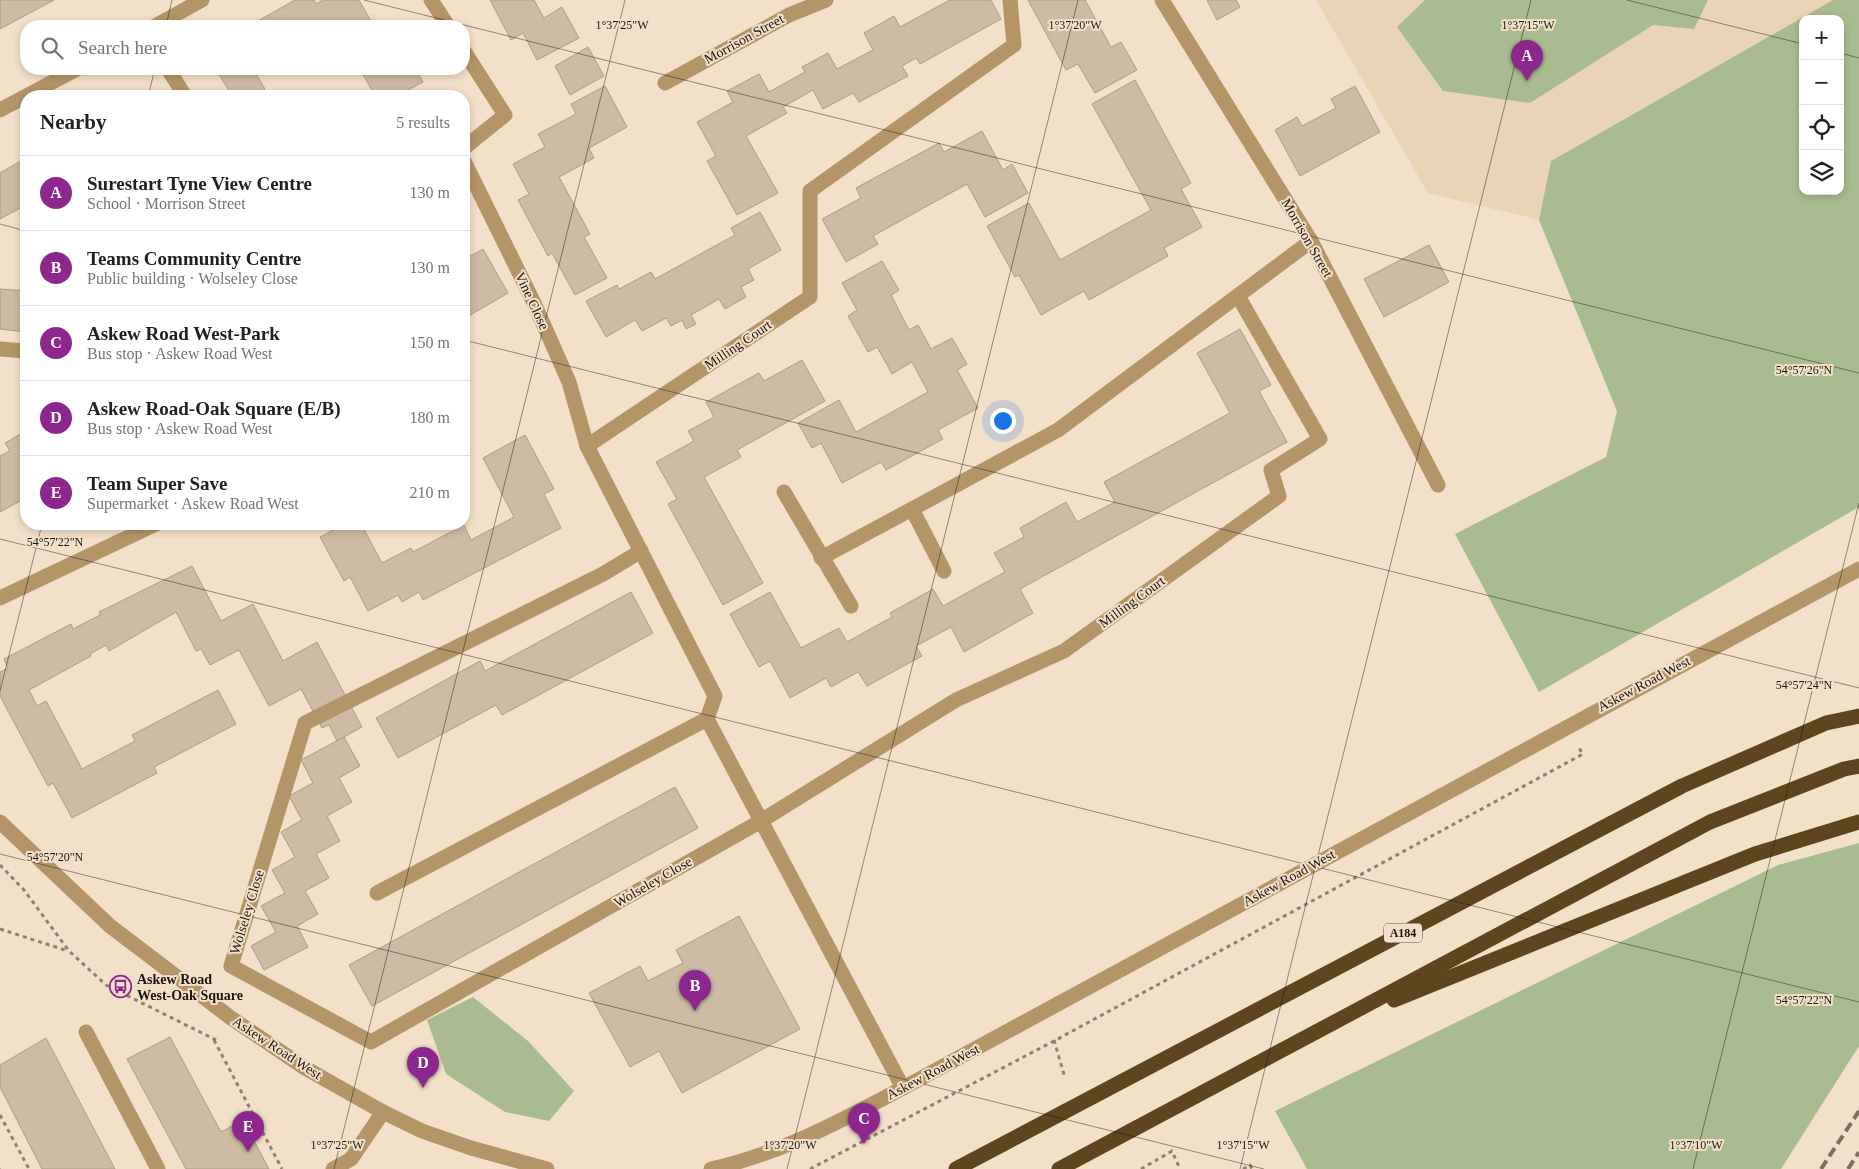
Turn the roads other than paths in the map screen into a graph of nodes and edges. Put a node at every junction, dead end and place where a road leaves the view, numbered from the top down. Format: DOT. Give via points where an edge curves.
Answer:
graph roads {
  1 [pos="202,0"];
  2 [pos="431,0"];
  3 [pos="826,0"];
  4 [pos="1010,0"];
  5 [pos="1162,0"];
  6 [pos="166,20"];
  7 [pos="444,20"];
  8 [pos="470,60"];
  9 [pos="66,75"];
  10 [pos="172,75"];
  11 [pos="665,84"];
  12 [pos="38,90"];
  13 [pos="181,90"];
  14 [pos="20,99"];
  15 [pos="0,110"];
  16 [pos="470,143"];
  17 [pos="470,173"];
  18 [pos="1311,241"];
  19 [pos="1238,296"];
  20 [pos="0,348"];
  21 [pos="20,350"];
  22 [pos="586,446"];
  23 [pos="1438,485"];
  24 [pos="784,492"];
  25 [pos="912,509"];
  26 [pos="143,530"];
  27 [pos="641,551"];
  28 [pos="822,558"];
  29 [pos="1859,568"];
  30 [pos="944,571"];
  31 [pos="0,598"];
  32 [pos="851,606"];
  33 [pos="1859,716"];
  34 [pos="706,718"];
  35 [pos="1859,766"];
  36 [pos="761,820"];
  37 [pos="0,822"];
  38 [pos="1859,822"];
  39 [pos="377,893"];
  40 [pos="1319,1030"];
  41 [pos="86,1032"];
  42 [pos="903,1088"];
  43 [pos="383,1112"];
  44 [pos="158,1169"];
  45 [pos="333,1169"];
  46 [pos="548,1169"];
  47 [pos="711,1169"];
  48 [pos="956,1169"];
  49 [pos="1059,1169"];
  1 -- 6 [label="street"];
  2 -- 7 [label="street"];
  3 -- 11 [label="street, Morrison Street" via="789,15"];
  4 -- 22 [label="street, Milling Court" via="1014,45 810,191 810,297"];
  5 -- 18 [label="street, Morrison Street"];
  8 -- 16 [label="street" via="505,115"];
  9 -- 12 [label="street"];
  10 -- 13 [label="street"];
  14 -- 15 [label="street"];
  17 -- 22 [label="street, Vine Close" via="569,382"];
  18 -- 19 [label="street"];
  18 -- 23 [label="street, Morrison Street"];
  19 -- 25 [label="street" via="1058,430"];
  19 -- 36 [label="street, Milling Court" via="1320,439 1271,470 1279,496 1064,651 956,700"];
  20 -- 21 [label="street"];
  22 -- 27 [label="street"];
  24 -- 28 [label="street"];
  25 -- 28 [label="street"];
  25 -- 30 [label="street"];
  26 -- 31 [label="street"];
  27 -- 34 [label="street" via="715,696"];
  27 -- 36 [label="street, Wolseley Close" via="604,574 305,723 231,966 371,1042"];
  28 -- 32 [label="street"];
  29 -- 42 [label="street, Askew Road West"];
  33 -- 48 [label="highway, A184" via="1826,723 1682,786"];
  34 -- 36 [label="street"];
  34 -- 39 [label="street"];
  35 -- 40 [label="highway" via="1710,822"];
  36 -- 42 [label="street"];
  37 -- 43 [label="street, Askew Road West" via="110,926 231,1018 305,1068"];
  38 -- 40 [label="highway" via="1755,854"];
  40 -- 49 [label="highway"];
  41 -- 44 [label="street"];
  42 -- 47 [label="street, Askew Road West" via="815,1134 749,1160"];
  43 -- 45 [label="street" via="351,1159"];
  43 -- 46 [label="street, Askew Road West" via="422,1131 471,1148"];
}
